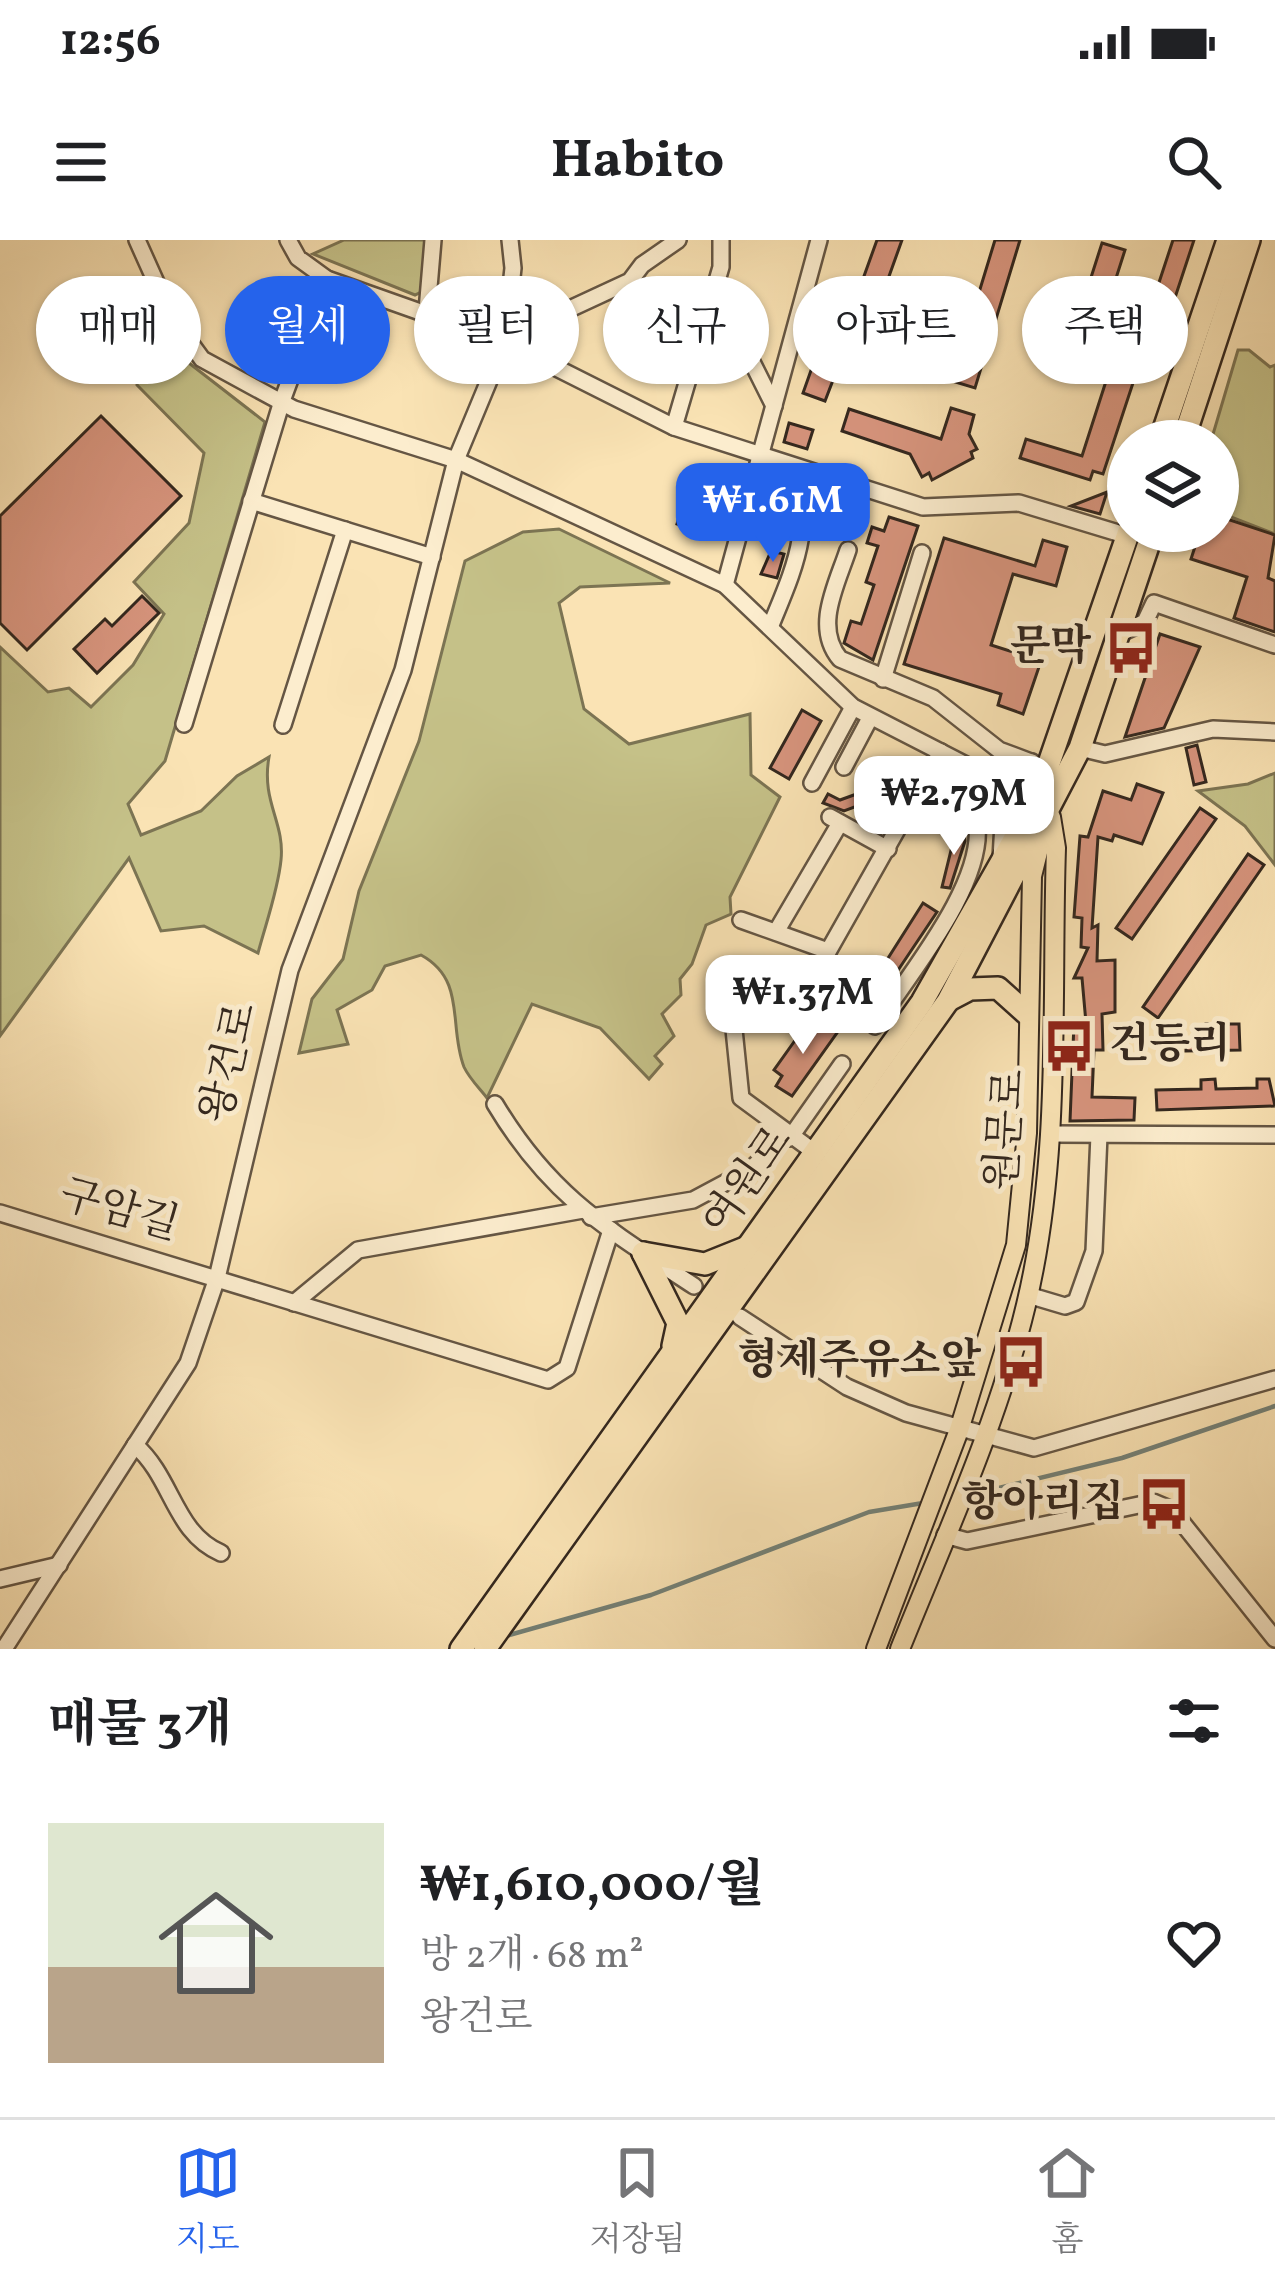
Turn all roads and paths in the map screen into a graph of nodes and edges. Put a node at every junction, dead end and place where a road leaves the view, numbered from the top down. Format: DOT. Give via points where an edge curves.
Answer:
graph roads {
  1 [pos="137,240"];
  2 [pos="288,240"];
  3 [pos="433,240"];
  4 [pos="510,240"];
  5 [pos="679,240"];
  6 [pos="721,240"];
  7 [pos="819,240"];
  8 [pos="1238,246"];
  9 [pos="323,276"];
  10 [pos="430,276"];
  11 [pos="509,276"];
  12 [pos="716,276"];
  13 [pos="579,304"];
  14 [pos="579,379"];
  15 [pos="288,384"];
  16 [pos="488,384"];
  17 [pos="687,384"];
  18 [pos="763,384"];
  19 [pos="282,401"];
  20 [pos="774,406"];
  21 [pos="1168,420"];
  22 [pos="1189,420"];
  23 [pos="674,427"];
  24 [pos="761,455"];
  25 [pos="456,460"];
  26 [pos="787,464"];
  27 [pos="251,501"];
  28 [pos="1107,526"];
  29 [pos="345,530"];
  30 [pos="848,550"];
  31 [pos="1133,552"];
  32 [pos="1140,552"];
  33 [pos="922,553"];
  34 [pos="432,557"];
  35 [pos="1139,576"];
  36 [pos="725,585"];
  37 [pos="1154,603"];
  38 [pos="771,625"];
  39 [pos="1121,633"];
  40 [pos="1275,645"];
  41 [pos="883,679"];
  42 [pos="853,707"];
  43 [pos="870,718"];
  44 [pos="184,724"];
  45 [pos="283,724"];
  46 [pos="1275,732"];
  47 [pos="1055,748"];
  48 [pos="1080,748"];
  49 [pos="941,752"];
  50 [pos="1031,763"];
  51 [pos="844,766"];
  52 [pos="929,774"];
  53 [pos="992,776"];
  54 [pos="812,783"];
  55 [pos="1043,804"];
  56 [pos="888,849"];
  57 [pos="1001,867"];
  58 [pos="742,920"];
  59 [pos="776,932"];
  60 [pos="828,951"];
  61 [pos="808,987"];
  62 [pos="730,1000"];
  63 [pos="948,1001"];
  64 [pos="1027,1014"];
  65 [pos="875,1026"];
  66 [pos="842,1064"];
  67 [pos="829,1082"];
  68 [pos="855,1099"];
  69 [pos="495,1104"];
  70 [pos="1027,1132"];
  71 [pos="1052,1134"];
  72 [pos="1099,1135"];
  73 [pos="1275,1135"];
  74 [pos="788,1137"];
  75 [pos="817,1154"];
  76 [pos="0,1213"];
  77 [pos="587,1213"];
  78 [pos="610,1230"];
  79 [pos="756,1241"];
  80 [pos="644,1253"];
  81 [pos="218,1278"];
  82 [pos="694,1286"];
  83 [pos="1028,1294"];
  84 [pos="294,1303"];
  85 [pos="740,1317"];
  86 [pos="670,1356"];
  87 [pos="1275,1379"];
  88 [pos="957,1436"];
  89 [pos="981,1443"];
  90 [pos="135,1445"];
  91 [pos="927,1520"];
  92 [pos="948,1528"];
  93 [pos="221,1553"];
  94 [pos="58,1565"];
  95 [pos="0,1579"];
  96 [pos="518,1586"];
  97 [pos="1275,1639"];
  98 [pos="4,1649"];
  99 [pos="460,1649"];
  100 [pos="485,1649"];
  101 [pos="876,1649"];
  102 [pos="899,1649"];
  1 -- 19 [label="street" via="172,318 202,359"];
  2 -- 9 [label="street"];
  3 -- 10 [label="street"];
  4 -- 11 [label="street, 왕건로"];
  5 -- 13 [label="street" via="630,281"];
  6 -- 12 [label="street"];
  7 -- 20 [label="street"];
  8 -- 21 [label="highway"];
  8 -- 22 [label="highway"];
  14 -- 23 [label="street"];
  15 -- 19 [label="street"];
  16 -- 25 [label="street, 왕건로"];
  17 -- 23 [label="street"];
  18 -- 20 [label="street"];
  19 -- 25 [label="street"];
  19 -- 27 [label="street"];
  20 -- 24 [label="street"];
  23 -- 24 [label="street"];
  24 -- 26 [label="street"];
  24 -- 36 [label="street"];
  25 -- 34 [label="street, 왕건로"];
  25 -- 36 [label="street"];
  26 -- 28 [label="street" via="923,507 1019,503"];
  26 -- 38 [label="street" via="805,515 795,568"];
  27 -- 29 [label="street"];
  27 -- 44 [label="street"];
  29 -- 34 [label="street"];
  29 -- 45 [label="street"];
  30 -- 41 [label="street" via="826,615 831,649"];
  31 -- 47 [label="highway, 여원로"];
  32 -- 35 [label="highway, 여원로"];
  33 -- 41 [label="street"];
  34 -- 81 [label="street, 왕건로" via="403,670 290,970"];
  35 -- 37 [label="highway"];
  35 -- 39 [label="highway, 여원로"];
  36 -- 38 [label="street"];
  37 -- 39 [label="street" via="1145,622"];
  37 -- 40 [label="street"];
  38 -- 42 [label="street"];
  39 -- 48 [label="highway, 여원로"];
  41 -- 50 [label="street" via="934,698 998,750"];
  42 -- 43 [label="street"];
  42 -- 54 [label="street"];
  43 -- 49 [label="street"];
  43 -- 51 [label="street"];
  46 -- 48 [label="street" via="1214,729 1105,754"];
  47 -- 50 [label="street"];
  47 -- 55 [label="highway, 여원로"];
  48 -- 55 [label="highway, 여원로"];
  49 -- 52 [label="street"];
  49 -- 53 [label="street"];
  50 -- 53 [label="street"];
  52 -- 56 [label="street"];
  52 -- 65 [label="street" via="976,818 967,877"];
  53 -- 55 [label="street"];
  53 -- 57 [label="street" via="1004,824"];
  55 -- 57 [label="highway, 여원로"];
  55 -- 63 [label="highway, 여원로"];
  55 -- 64 [label="main road, 원문로"];
  55 -- 71 [label="main road, 원문로" via="1056,848"];
  56 -- 59 [label="street" via="835,820"];
  56 -- 60 [label="street"];
  57 -- 68 [label="highway, 여원로"];
  58 -- 59 [label="street"];
  59 -- 60 [label="street"];
  60 -- 61 [label="street"];
  62 -- 74 [label="street" via="741,1098"];
  63 -- 64 [label="highway" via="970,988 998,988"];
  63 -- 96 [label="highway, 여원로"];
  64 -- 70 [label="main road, 원문로"];
  66 -- 67 [label="street"];
  67 -- 68 [label="street"];
  67 -- 74 [label="street"];
  68 -- 75 [label="highway, 여원로"];
  69 -- 77 [label="street" via="527,1158"];
  70 -- 71 [label="main road"];
  70 -- 88 [label="main road, 원문로" via="1016,1246"];
  71 -- 72 [label="street"];
  71 -- 83 [label="main road, 원문로"];
  72 -- 73 [label="street"];
  72 -- 83 [label="street" via="1094,1252 1076,1302"];
  74 -- 75 [label="street"];
  74 -- 77 [label="street" via="751,1169 693,1200"];
  75 -- 79 [label="highway, 여원로"];
  76 -- 81 [label="street, 구암길"];
  77 -- 78 [label="street"];
  77 -- 84 [label="street" via="358,1250"];
  78 -- 80 [label="street"];
  78 -- 84 [label="street, 구암길" via="567,1368 548,1380"];
  79 -- 80 [label="highway" via="705,1264"];
  79 -- 86 [label="highway, 여원로"];
  80 -- 82 [label="street"];
  80 -- 86 [label="highway" via="677,1323"];
  81 -- 84 [label="street, 구암길"];
  81 -- 90 [label="street, 왕건로" via="188,1363"];
  83 -- 89 [label="main road, 원문로"];
  85 -- 88 [label="street" via="847,1387"];
  86 -- 96 [label="highway, 여원로"];
  87 -- 89 [label="street" via="1052,1446"];
  88 -- 89 [label="street"];
  88 -- 91 [label="main road, 원문로"];
  89 -- 92 [label="main road, 원문로"];
  90 -- 93 [label="street" via="153,1461 186,1530"];
  90 -- 94 [label="street, 왕건로"];
  91 -- 92 [label="main road"];
  91 -- 101 [label="main road"];
  92 -- 97 [label="street" via="967,1541 1153,1502 1172,1510"];
  92 -- 102 [label="main road"];
  94 -- 95 [label="street"];
  94 -- 98 [label="street, 왕건로"];
  96 -- 99 [label="highway, 여원로"];
  96 -- 100 [label="highway, 여원로"];
}
